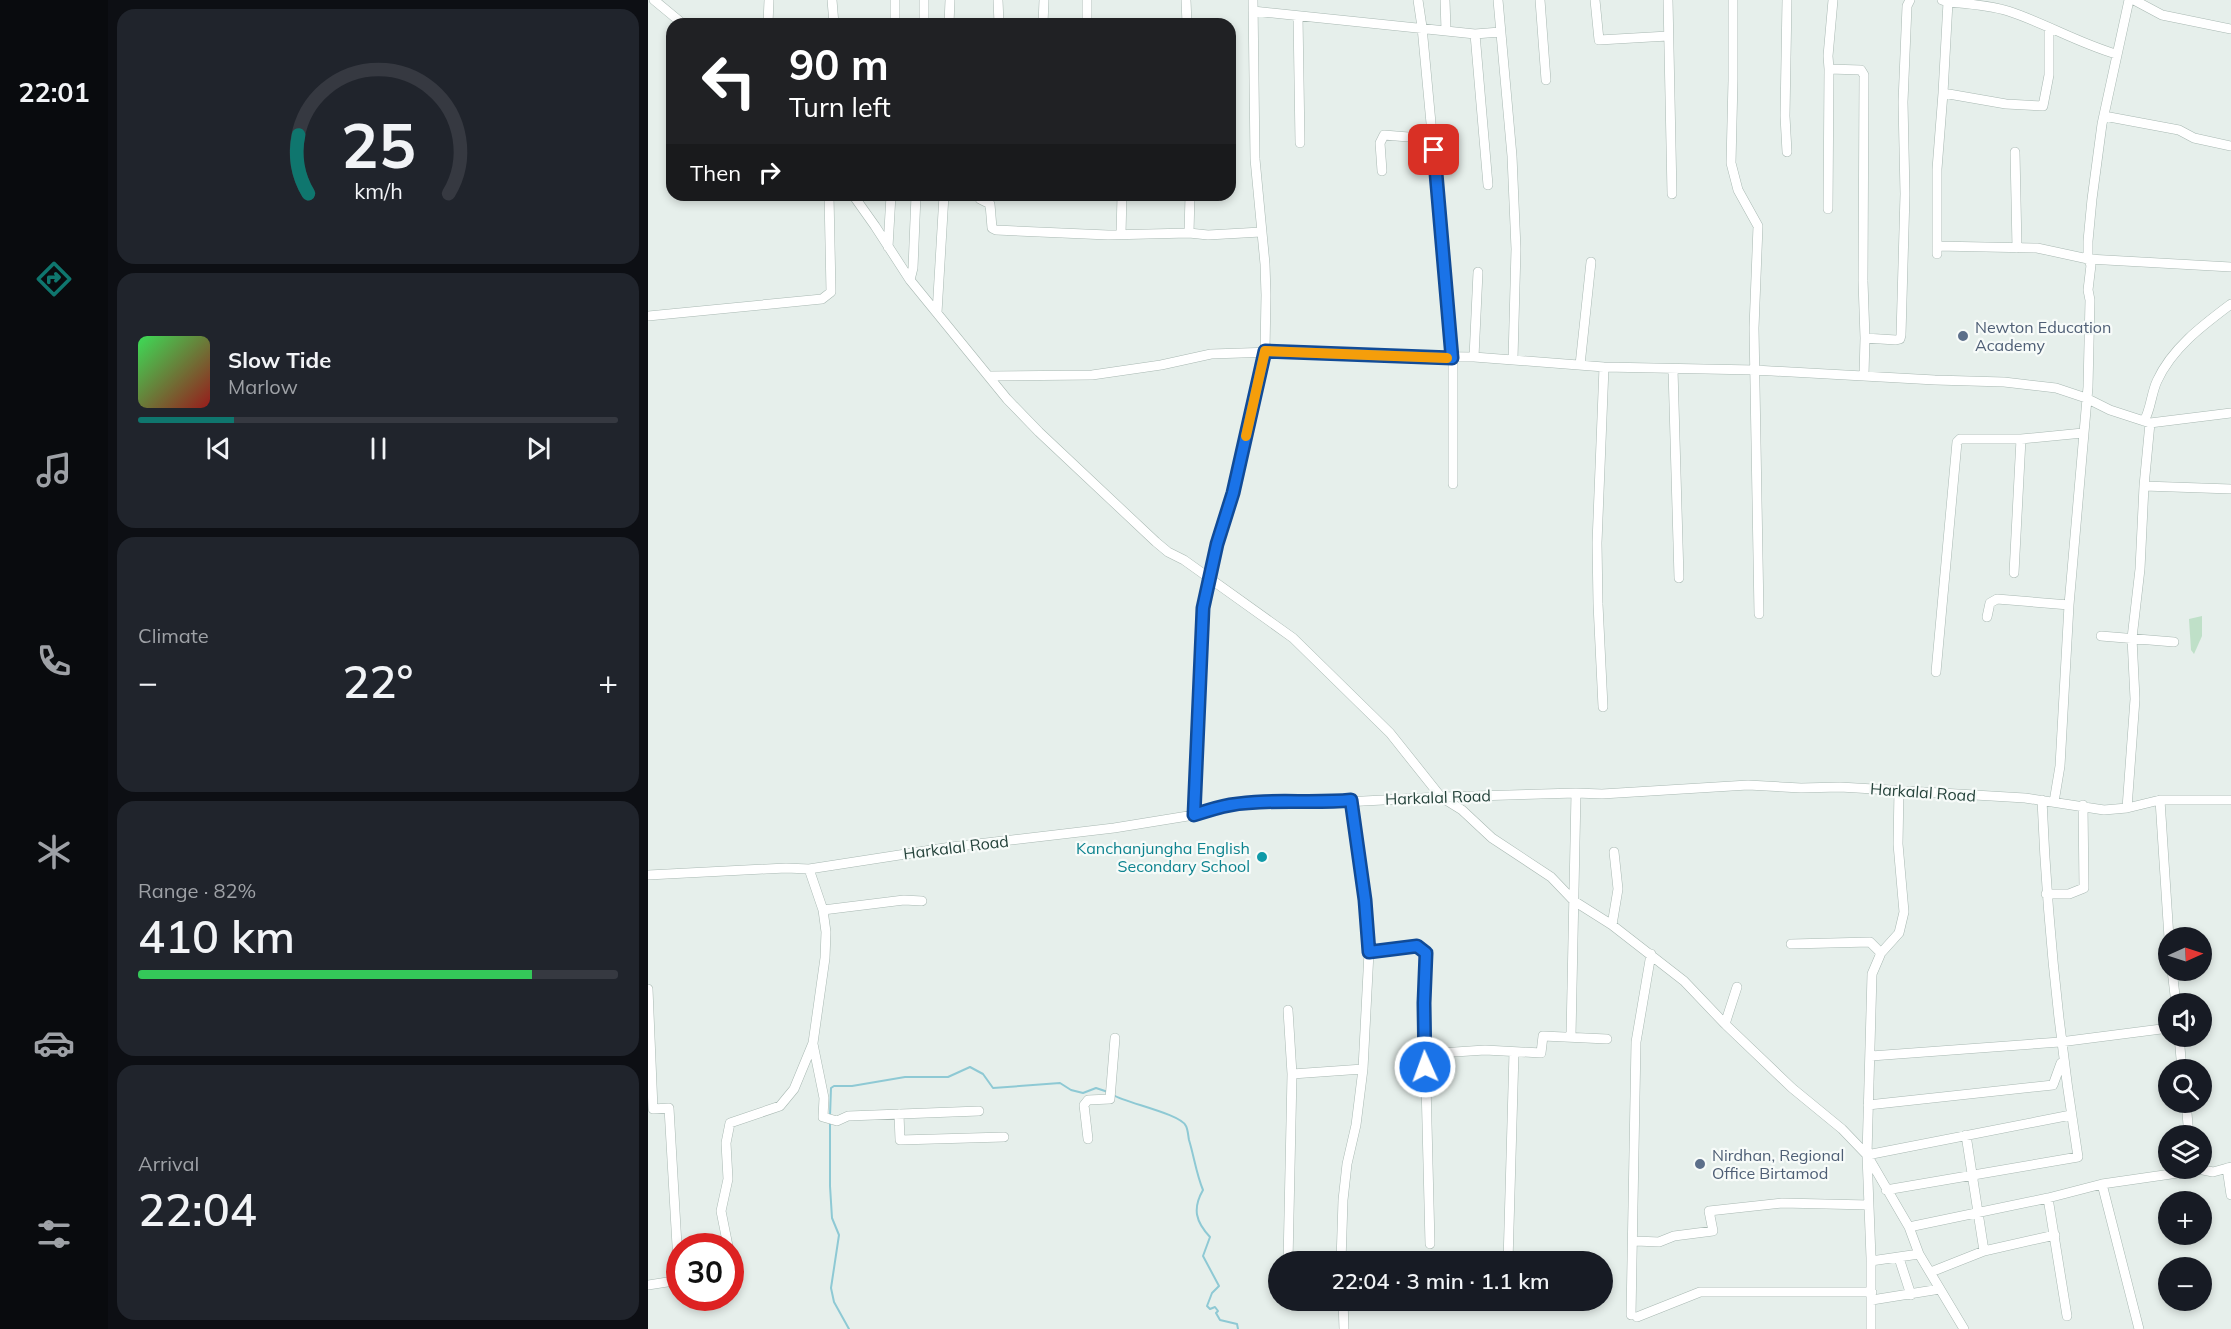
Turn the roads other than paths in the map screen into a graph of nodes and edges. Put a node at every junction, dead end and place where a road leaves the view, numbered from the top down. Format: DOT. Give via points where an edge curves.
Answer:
graph roads {
  1 [pos="654,0"];
  2 [pos="769,0"];
  3 [pos="832,0"];
  4 [pos="895,0"];
  5 [pos="924,0"];
  6 [pos="950,0"];
  7 [pos="998,0"];
  8 [pos="1044,0"];
  9 [pos="1087,0"];
  10 [pos="1186,0"];
  11 [pos="1253,0"];
  12 [pos="1418,0"];
  13 [pos="1445,0"];
  14 [pos="1498,0"];
  15 [pos="1540,0"];
  16 [pos="1595,0"];
  17 [pos="1668,0"];
  18 [pos="1733,0"];
  19 [pos="1786,0"];
  20 [pos="1833,0"];
  21 [pos="1910,0"];
  22 [pos="2131,0"];
  23 [pos="1945,1"];
  24 [pos="1253,11"];
  25 [pos="1298,16"];
  26 [pos="676,18"];
  27 [pos="768,18"];
  28 [pos="834,18"];
  29 [pos="895,18"];
  30 [pos="924,18"];
  31 [pos="949,18"];
  32 [pos="999,18"];
  33 [pos="1043,18"];
  34 [pos="1087,18"];
  35 [pos="1187,18"];
  36 [pos="1422,27"];
  37 [pos="2049,28"];
  38 [pos="2231,29"];
  39 [pos="1446,30"];
  40 [pos="1500,32"];
  41 [pos="1475,34"];
  42 [pos="1668,36"];
  43 [pos="2115,54"];
  44 [pos="1829,69"];
  45 [pos="1546,80"];
  46 [pos="1943,93"];
  47 [pos="2104,116"];
  48 [pos="1433,139"];
  49 [pos="1300,142"];
  50 [pos="2231,146"];
  51 [pos="1787,152"];
  52 [pos="2015,152"];
  53 [pos="1382,171"];
  54 [pos="1488,185"];
  55 [pos="1672,194"];
  56 [pos="829,201"];
  57 [pos="857,201"];
  58 [pos="891,201"];
  59 [pos="916,201"];
  60 [pos="944,201"];
  61 [pos="984,201"];
  62 [pos="1122,201"];
  63 [pos="1190,201"];
  64 [pos="1828,209"];
  65 [pos="1261,232"];
  66 [pos="1189,233"];
  67 [pos="1121,234"];
  68 [pos="888,248"];
  69 [pos="2017,248"];
  70 [pos="2088,259"];
  71 [pos="1591,262"];
  72 [pos="2231,267"];
  73 [pos="1478,272"];
  74 [pos="910,280"];
  75 [pos="2231,304"];
  76 [pos="937,314"];
  77 [pos="648,316"];
  78 [pos="1865,338"];
  79 [pos="1265,351"];
  80 [pos="1474,357"];
  81 [pos="1452,358"];
  82 [pos="1513,359"];
  83 [pos="1580,365"];
  84 [pos="1604,367"];
  85 [pos="1673,369"];
  86 [pos="1755,370"];
  87 [pos="1864,375"];
  88 [pos="990,376"];
  89 [pos="2086,398"];
  90 [pos="2231,413"];
  91 [pos="2147,422"];
  92 [pos="2083,433"];
  93 [pos="2021,439"];
  94 [pos="1453,484"];
  95 [pos="2144,486"];
  96 [pos="2231,492"];
  97 [pos="2014,573"];
  98 [pos="1209,578"];
  99 [pos="1679,578"];
  100 [pos="2069,605"];
  101 [pos="1759,614"];
  102 [pos="1987,617"];
  103 [pos="2101,636"];
  104 [pos="2132,638"];
  105 [pos="2174,642"];
  106 [pos="1936,672"];
  107 [pos="1603,707"];
  108 [pos="1899,790"];
  109 [pos="1576,793"];
  110 [pos="1441,797"];
  111 [pos="1351,800"];
  112 [pos="2160,800"];
  113 [pos="2231,800"];
  114 [pos="2042,801"];
  115 [pos="2054,802"];
  116 [pos="2083,805"];
  117 [pos="2127,808"];
  118 [pos="1194,815"];
  119 [pos="1614,852"];
  120 [pos="809,869"];
  121 [pos="648,875"];
  122 [pos="2046,894"];
  123 [pos="922,901"];
  124 [pos="1574,901"];
  125 [pos="823,910"];
  126 [pos="1612,925"];
  127 [pos="2168,927"];
  128 [pos="1791,944"];
  129 [pos="1369,952"];
  130 [pos="1881,953"];
  131 [pos="1651,954"];
  132 [pos="1737,987"];
  133 [pos="648,989"];
  134 [pos="1288,1010"];
  135 [pos="1725,1024"];
  136 [pos="2158,1029"];
  137 [pos="1571,1036"];
  138 [pos="1115,1038"];
  139 [pos="1607,1039"];
  140 [pos="813,1042"];
  141 [pos="2060,1042"];
  142 [pos="1514,1052"];
  143 [pos="1425,1054"];
  144 [pos="1871,1056"];
  145 [pos="2062,1061"];
  146 [pos="1363,1070"];
  147 [pos="1292,1074"];
  148 [pos="1868,1105"];
  149 [pos="979,1111"];
  150 [pos="899,1114"];
  151 [pos="2071,1115"];
  152 [pos="1966,1135"];
  153 [pos="1004,1137"];
  154 [pos="1088,1139"];
  155 [pos="1867,1155"];
  156 [pos="2229,1167"];
  157 [pos="2212,1172"];
  158 [pos="1972,1175"];
  159 [pos="2158,1176"];
  160 [pos="2102,1184"];
  161 [pos="1886,1190"];
  162 [pos="2231,1195"];
  163 [pos="2048,1198"];
  164 [pos="1869,1205"];
  165 [pos="1978,1213"];
  166 [pos="1909,1227"];
  167 [pos="676,1233"];
  168 [pos="726,1233"];
  169 [pos="2055,1235"];
  170 [pos="1636,1241"];
  171 [pos="1430,1244"];
  172 [pos="1288,1251"];
  173 [pos="1341,1251"];
  174 [pos="1508,1251"];
  175 [pos="1984,1251"];
  176 [pos="1918,1254"];
  177 [pos="1899,1258"];
  178 [pos="1871,1261"];
  179 [pos="1931,1272"];
  180 [pos="666,1282"];
  181 [pos="648,1285"];
  182 [pos="1940,1289"];
  183 [pos="1911,1295"];
  184 [pos="1872,1296"];
  185 [pos="1343,1311"];
  186 [pos="2067,1316"];
  187 [pos="1344,1329"];
  188 [pos="1871,1329"];
  189 [pos="1964,1329"];
  190 [pos="2139,1329"];
  1 -- 26 [label="street"];
  2 -- 27 [label="street"];
  3 -- 28 [label="street"];
  4 -- 29 [label="street"];
  5 -- 30 [label="street"];
  6 -- 31 [label="street"];
  7 -- 32 [label="street"];
  8 -- 33 [label="street"];
  9 -- 34 [label="street"];
  10 -- 35 [label="street"];
  11 -- 24 [label="street"];
  12 -- 36 [label="street"];
  13 -- 39 [label="street"];
  14 -- 40 [label="street"];
  15 -- 45 [label="street"];
  16 -- 42 [label="street" via="1599,40"];
  17 -- 42 [label="street"];
  18 -- 86 [label="street" via="1731,163 1738,190 1758,226"];
  19 -- 51 [label="street"];
  20 -- 44 [label="street"];
  21 -- 78 [label="street" via="1906,6 1904,65 1901,335 1896,340"];
  22 -- 38 [label="street" via="2162,15"];
  22 -- 43 [label="street"];
  23 -- 37 [label="street" via="2001,9"];
  23 -- 46 [label="street"];
  24 -- 25 [label="street"];
  24 -- 65 [label="street" via="1255,159"];
  25 -- 36 [label="street"];
  25 -- 49 [label="street"];
  36 -- 39 [label="street"];
  36 -- 48 [label="street"];
  37 -- 43 [label="street"];
  37 -- 46 [label="street" via="2049,75 2043,106"];
  39 -- 41 [label="street"];
  40 -- 41 [label="street"];
  40 -- 82 [label="street" via="1516,249"];
  41 -- 54 [label="street"];
  42 -- 55 [label="street"];
  43 -- 47 [label="street"];
  44 -- 64 [label="street"];
  44 -- 78 [label="street" via="1860,70 1864,75"];
  46 -- 69 [label="street" via="1936,169 1937,250"];
  47 -- 50 [label="street" via="2179,130 2194,138"];
  47 -- 70 [label="street"];
  48 -- 53 [label="street" via="1384,135 1380,143"];
  48 -- 81 [label="street"];
  52 -- 69 [label="street"];
  56 -- 77 [label="street" via="828,297"];
  57 -- 68 [label="street"];
  58 -- 68 [label="street"];
  59 -- 74 [label="street"];
  60 -- 76 [label="street"];
  61 -- 67 [label="street" via="990,204 992,228 996,230"];
  62 -- 67 [label="street"];
  63 -- 66 [label="street"];
  65 -- 66 [label="street" via="1208,236"];
  65 -- 79 [label="street"];
  66 -- 67 [label="street"];
  68 -- 74 [label="street"];
  69 -- 70 [label="street" via="2037,248"];
  70 -- 72 [label="street"];
  70 -- 89 [label="street" via="2091,265"];
  71 -- 83 [label="street"];
  73 -- 80 [label="street"];
  74 -- 76 [label="street"];
  75 -- 91 [label="street" via="2186,341 2162,370 2151,392"];
  76 -- 88 [label="street"];
  78 -- 87 [label="street"];
  79 -- 81 [label="street"];
  79 -- 88 [label="street" via="1211,354 1104,374"];
  79 -- 98 [label="street"];
  80 -- 81 [label="street"];
  80 -- 82 [label="street"];
  81 -- 94 [label="street"];
  82 -- 83 [label="street"];
  83 -- 84 [label="street"];
  84 -- 85 [label="street"];
  84 -- 107 [label="street" via="1597,543"];
  85 -- 86 [label="street"];
  85 -- 99 [label="street"];
  86 -- 87 [label="street"];
  86 -- 101 [label="street"];
  87 -- 89 [label="street" via="2004,382 2056,388"];
  88 -- 98 [label="street" via="1039,432 1156,542"];
  89 -- 91 [label="street"];
  89 -- 92 [label="street"];
  90 -- 91 [label="street"];
  91 -- 95 [label="street"];
  92 -- 93 [label="street"];
  92 -- 100 [label="street"];
  93 -- 97 [label="street"];
  93 -- 106 [label="street" via="1957,442"];
  95 -- 96 [label="street"];
  95 -- 104 [label="street"];
  98 -- 110 [label="street" via="1296,641 1390,733"];
  98 -- 118 [label="street" via="1203,608"];
  100 -- 102 [label="street" via="1997,599 1989,605"];
  100 -- 115 [label="street" via="2060,766"];
  103 -- 104 [label="street"];
  104 -- 105 [label="street"];
  104 -- 117 [label="street" via="2135,699"];
  108 -- 109 [label="street, Harkalal Road" via="1748,785"];
  108 -- 114 [label="street, Harkalal Road"];
  108 -- 130 [label="street" via="1898,844 1904,912 1899,933"];
  109 -- 110 [label="street, Harkalal Road"];
  109 -- 124 [label="street"];
  110 -- 111 [label="street, Harkalal Road"];
  110 -- 124 [label="street" via="1462,810 1492,838 1551,877"];
  111 -- 118 [label="street, Harkalal Road" via="1248,803"];
  111 -- 129 [label="street"];
  112 -- 113 [label="street, Harkalal Road"];
  112 -- 117 [label="street, Harkalal Road"];
  112 -- 127 [label="street"];
  114 -- 115 [label="street, Harkalal Road"];
  114 -- 122 [label="street"];
  115 -- 116 [label="street, Harkalal Road"];
  116 -- 117 [label="street, Harkalal Road" via="2104,810"];
  116 -- 122 [label="street" via="2084,888 2069,894"];
  118 -- 120 [label="street, Harkalal Road" via="951,846"];
  119 -- 126 [label="street" via="1618,890"];
  120 -- 121 [label="street, Harkalal Road"];
  120 -- 125 [label="street"];
  122 -- 141 [label="street"];
  123 -- 125 [label="street"];
  124 -- 126 [label="street"];
  124 -- 137 [label="street"];
  125 -- 140 [label="street" via="825,958"];
  126 -- 131 [label="street"];
  128 -- 130 [label="street" via="1870,942"];
  129 -- 143 [label="street" via="1417,946 1426,953"];
  129 -- 146 [label="street"];
  130 -- 144 [label="street" via="1872,974"];
  131 -- 135 [label="street" via="1684,981"];
  131 -- 184 [label="street" via="1636,1042 1634,1316 1700,1292"];
  132 -- 135 [label="street"];
  133 -- 167 [label="street" via="653,1109 669,1108"];
  134 -- 147 [label="street"];
  135 -- 155 [label="street"];
  136 -- 141 [label="street"];
  137 -- 139 [label="street"];
  137 -- 142 [label="street" via="1543,1036 1541,1053"];
  138 -- 154 [label="street" via="1110,1099 1088,1100 1084,1105"];
  140 -- 150 [label="street" via="824,1098 823,1117 837,1121 848,1116"];
  140 -- 168 [label="street" via="794,1089 780,1106 730,1123 726,1143 728,1179 722,1211"];
  141 -- 144 [label="street"];
  141 -- 145 [label="street"];
  142 -- 143 [label="street"];
  142 -- 174 [label="street"];
  143 -- 171 [label="street"];
  144 -- 148 [label="street"];
  145 -- 148 [label="street" via="2053,1085"];
  145 -- 151 [label="street"];
  146 -- 147 [label="street"];
  146 -- 173 [label="street" via="1347,1164"];
  147 -- 172 [label="street"];
  148 -- 155 [label="street"];
  149 -- 150 [label="street"];
  150 -- 153 [label="street" via="900,1140"];
  151 -- 152 [label="street"];
  151 -- 158 [label="street" via="2078,1157"];
  152 -- 155 [label="street"];
  152 -- 158 [label="street"];
  155 -- 161 [label="street"];
  155 -- 164 [label="street"];
  156 -- 157 [label="street"];
  156 -- 162 [label="street"];
  158 -- 161 [label="street"];
  158 -- 165 [label="street"];
  159 -- 160 [label="street"];
  160 -- 163 [label="street"];
  160 -- 190 [label="street"];
  161 -- 166 [label="street"];
  163 -- 165 [label="street"];
  163 -- 169 [label="street"];
  164 -- 170 [label="street" via="1782,1203 1709,1211 1713,1231 1659,1242"];
  164 -- 178 [label="street"];
  165 -- 166 [label="street"];
  165 -- 175 [label="street"];
  166 -- 176 [label="street"];
  169 -- 175 [label="street"];
  169 -- 186 [label="street"];
  175 -- 179 [label="street"];
  176 -- 177 [label="street"];
  176 -- 179 [label="street"];
  177 -- 178 [label="street"];
  177 -- 183 [label="street"];
  178 -- 184 [label="street"];
  179 -- 182 [label="street"];
  180 -- 181 [label="street"];
  182 -- 183 [label="street"];
  182 -- 189 [label="street"];
  183 -- 184 [label="street"];
  184 -- 188 [label="street"];
  185 -- 187 [label="street"];
}
